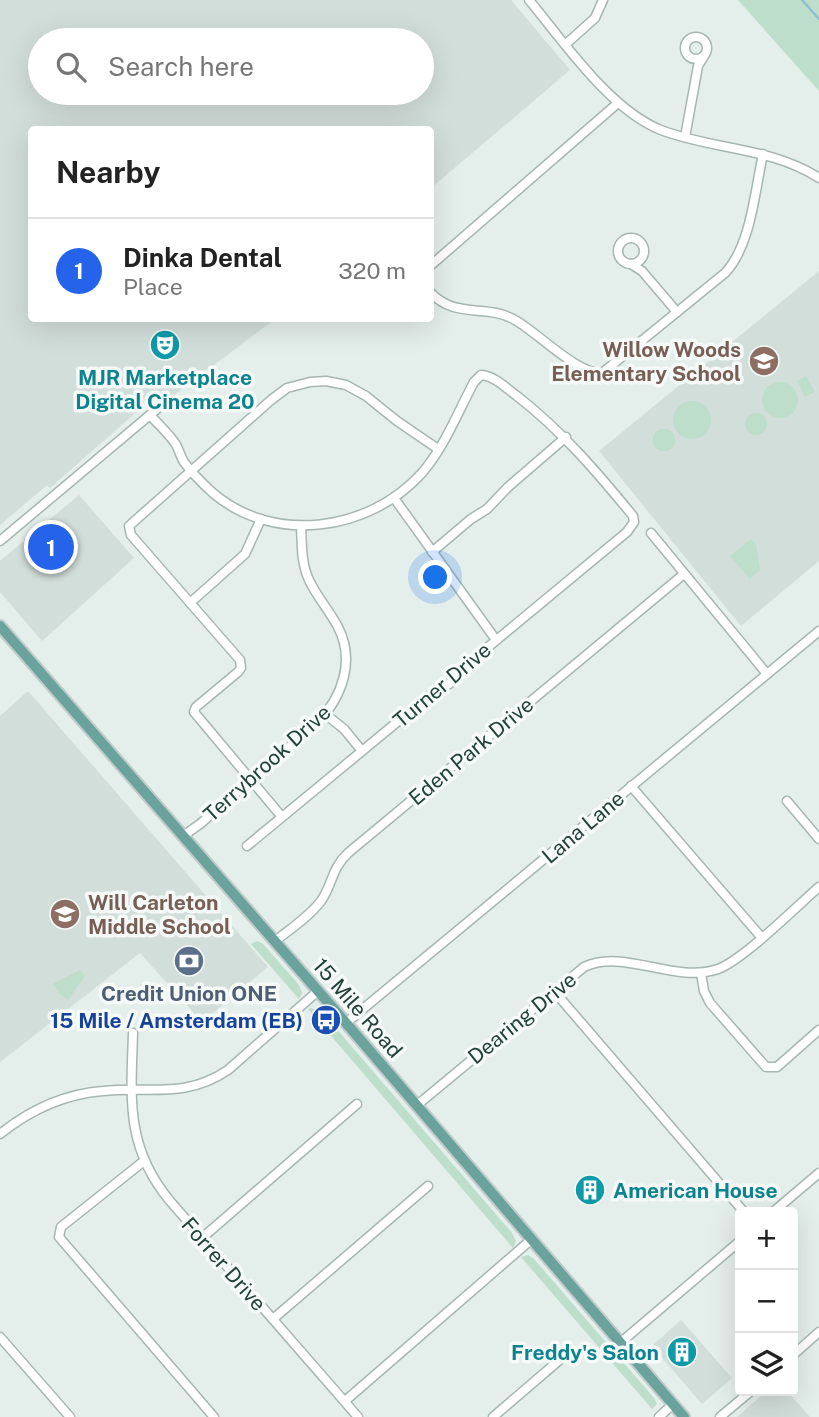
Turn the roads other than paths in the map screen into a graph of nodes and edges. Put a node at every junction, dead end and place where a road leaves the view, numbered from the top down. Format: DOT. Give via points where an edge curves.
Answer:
graph roads {
  1 [pos="529,0"];
  2 [pos="603,0"];
  3 [pos="566,44"];
  4 [pos="704,56"];
  5 [pos="690,57"];
  6 [pos="698,66"];
  7 [pos="618,103"];
  8 [pos="685,137"];
  9 [pos="763,154"];
  10 [pos="819,177"];
  11 [pos="640,260"];
  12 [pos="434,263"];
  13 [pos="631,264"];
  14 [pos="642,271"];
  15 [pos="434,296"];
  16 [pos="677,312"];
  17 [pos="565,437"];
  18 [pos="438,449"];
  19 [pos="190,470"];
  20 [pos="394,498"];
  21 [pos="261,519"];
  22 [pos="301,526"];
  23 [pos="651,533"];
  24 [pos="0,541"];
  25 [pos="432,552"];
  26 [pos="684,574"];
  27 [pos="190,603"];
  28 [pos="0,626"];
  29 [pos="819,631"];
  30 [pos="496,640"];
  31 [pos="767,674"];
  32 [pos="326,714"];
  33 [pos="362,751"];
  34 [pos="250,780"];
  35 [pos="631,786"];
  36 [pos="786,801"];
  37 [pos="282,817"];
  38 [pos="183,836"];
  39 [pos="819,839"];
  40 [pos="247,846"];
  41 [pos="819,887"];
  42 [pos="761,937"];
  43 [pos="274,942"];
  44 [pos="701,973"];
  45 [pos="318,991"];
  46 [pos="554,991"];
  47 [pos="346,1023"];
  48 [pos="819,1030"];
  49 [pos="133,1033"];
  50 [pos="132,1090"];
  51 [pos="357,1104"];
  52 [pos="416,1106"];
  53 [pos="0,1134"];
  54 [pos="144,1161"];
  55 [pos="819,1173"];
  56 [pos="428,1186"];
  57 [pos="740,1207"];
  58 [pos="780,1207"];
  59 [pos="202,1238"];
  60 [pos="531,1239"];
  61 [pos="735,1245"];
  62 [pos="273,1319"];
  63 [pos="819,1332"];
  64 [pos="0,1336"];
  65 [pos="621,1343"];
  66 [pos="570,1351"];
  67 [pos="798,1351"];
  68 [pos="745,1396"];
  69 [pos="345,1401"];
  70 [pos="673,1404"];
  71 [pos="70,1417"];
  72 [pos="214,1417"];
  73 [pos="358,1417"];
  74 [pos="493,1417"];
  75 [pos="659,1417"];
  76 [pos="684,1417"];
  77 [pos="720,1417"];
  1 -- 3 [label="street"];
  2 -- 3 [label="street" via="595,18"];
  3 -- 7 [label="street"];
  4 -- 5 [label="street"];
  4 -- 5 [label="street" via="706,42 694,37 685,47"];
  4 -- 6 [label="street"];
  5 -- 6 [label="street"];
  6 -- 8 [label="street"];
  7 -- 8 [label="street" via="648,124"];
  7 -- 12 [label="street"];
  8 -- 9 [label="street"];
  9 -- 10 [label="street"];
  9 -- 16 [label="street" via="737,258"];
  11 -- 13 [label="street"];
  11 -- 13 [label="street" via="643,244 638,238 629,238 618,251 623,261"];
  11 -- 14 [label="street"];
  13 -- 14 [label="street"];
  14 -- 16 [label="street"];
  15 -- 16 [label="street" via="454,308 505,314 594,373 607,370"];
  17 -- 18 [label="street" via="498,382 481,375"];
  17 -- 25 [label="street"];
  17 -- 30 [label="street, Turner Drive" via="635,522"];
  18 -- 19 [label="street" via="366,396 326,380 287,388"];
  18 -- 20 [label="street" via="421,474"];
  19 -- 21 [label="street" via="219,497"];
  19 -- 24 [label="street" via="154,412"];
  19 -- 27 [label="street" via="128,528"];
  20 -- 22 [label="street" via="342,521"];
  20 -- 25 [label="street"];
  21 -- 22 [label="street"];
  21 -- 27 [label="street" via="245,554"];
  22 -- 32 [label="street, Terrybrook Drive" via="309,579 338,628 346,660 343,684"];
  23 -- 26 [label="street"];
  25 -- 30 [label="street"];
  26 -- 31 [label="street"];
  26 -- 43 [label="street, Eden Park Drive" via="348,853 333,871 319,903"];
  27 -- 34 [label="street" via="241,664 194,712"];
  28 -- 38 [label="main road, 15 Mile Road"];
  29 -- 31 [label="street, Lana Lane"];
  30 -- 33 [label="street, Turner Drive" via="449,684"];
  31 -- 35 [label="street, Lana Lane"];
  32 -- 33 [label="street"];
  32 -- 34 [label="street, Terrybrook Drive"];
  33 -- 37 [label="street, Turner Drive"];
  34 -- 37 [label="street"];
  34 -- 38 [label="street, Terrybrook Drive"];
  35 -- 42 [label="street"];
  35 -- 47 [label="street, Lana Lane"];
  36 -- 39 [label="street"];
  37 -- 40 [label="street, Turner Drive"];
  38 -- 43 [label="main road, 15 Mile Road"];
  41 -- 42 [label="street, Dearing Drive"];
  42 -- 44 [label="street, Dearing Drive" via="727,964"];
  43 -- 45 [label="main road, 15 Mile Road"];
  44 -- 46 [label="street, Dearing Drive" via="597,962"];
  44 -- 48 [label="street" via="710,1003 770,1069"];
  45 -- 47 [label="main road, 15 Mile Road"];
  45 -- 50 [label="street" via="212,1080 181,1090"];
  46 -- 52 [label="street, Dearing Drive"];
  46 -- 57 [label="street"];
  47 -- 52 [label="main road, 15 Mile Road"];
  49 -- 50 [label="street, Forrer Drive"];
  50 -- 53 [label="street" via="62,1099"];
  50 -- 54 [label="street, Forrer Drive" via="134,1130"];
  51 -- 59 [label="street"];
  52 -- 60 [label="main road, 15 Mile Road"];
  54 -- 59 [label="street, Forrer Drive" via="160,1190"];
  54 -- 72 [label="street" via="58,1233"];
  55 -- 58 [label="street"];
  56 -- 62 [label="street"];
  59 -- 62 [label="street, Forrer Drive"];
  60 -- 65 [label="main road, 15 Mile Road"];
  60 -- 69 [label="street"];
  61 -- 65 [label="street"];
  62 -- 69 [label="street, Forrer Drive"];
  63 -- 67 [label="street"];
  64 -- 71 [label="street"];
  65 -- 70 [label="main road, 15 Mile Road"];
  66 -- 74 [label="street"];
  68 -- 77 [label="street"];
  69 -- 73 [label="street, Forrer Drive"];
  70 -- 75 [label="street"];
  70 -- 76 [label="main road, 15 Mile Road"];
}
